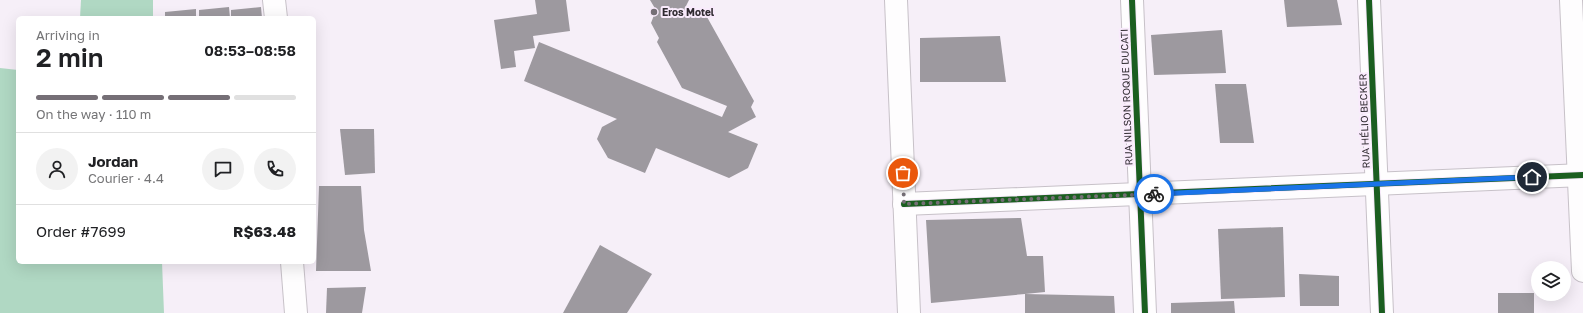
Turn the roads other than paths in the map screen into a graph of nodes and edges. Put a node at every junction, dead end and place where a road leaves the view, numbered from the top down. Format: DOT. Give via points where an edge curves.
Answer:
graph roads {
  1 [pos="274,0"];
  2 [pos="896,0"];
  3 [pos="1132,0"];
  4 [pos="1369,0"];
  5 [pos="1572,0"];
  6 [pos="276,16"];
  7 [pos="1581,175"];
  8 [pos="1376,184"];
  9 [pos="1140,194"];
  10 [pos="904,204"];
  11 [pos="292,264"];
  12 [pos="1583,271"];
  13 [pos="296,313"];
  14 [pos="909,313"];
  15 [pos="1146,313"];
  16 [pos="1382,313"];
  1 -- 6 [label="street"];
  2 -- 10 [label="street"];
  3 -- 9 [label="street, RUA NILSON ROQUE DUCATI"];
  4 -- 8 [label="street, RUA HÉLIO BECKER"];
  5 -- 7 [label="street"];
  7 -- 8 [label="street"];
  7 -- 12 [label="street"];
  8 -- 9 [label="street"];
  8 -- 16 [label="street, RUA HÉLIO BECKER"];
  9 -- 10 [label="street"];
  9 -- 15 [label="street, RUA NILSON ROQUE DUCATI"];
  10 -- 14 [label="street"];
  11 -- 13 [label="street"];
}
